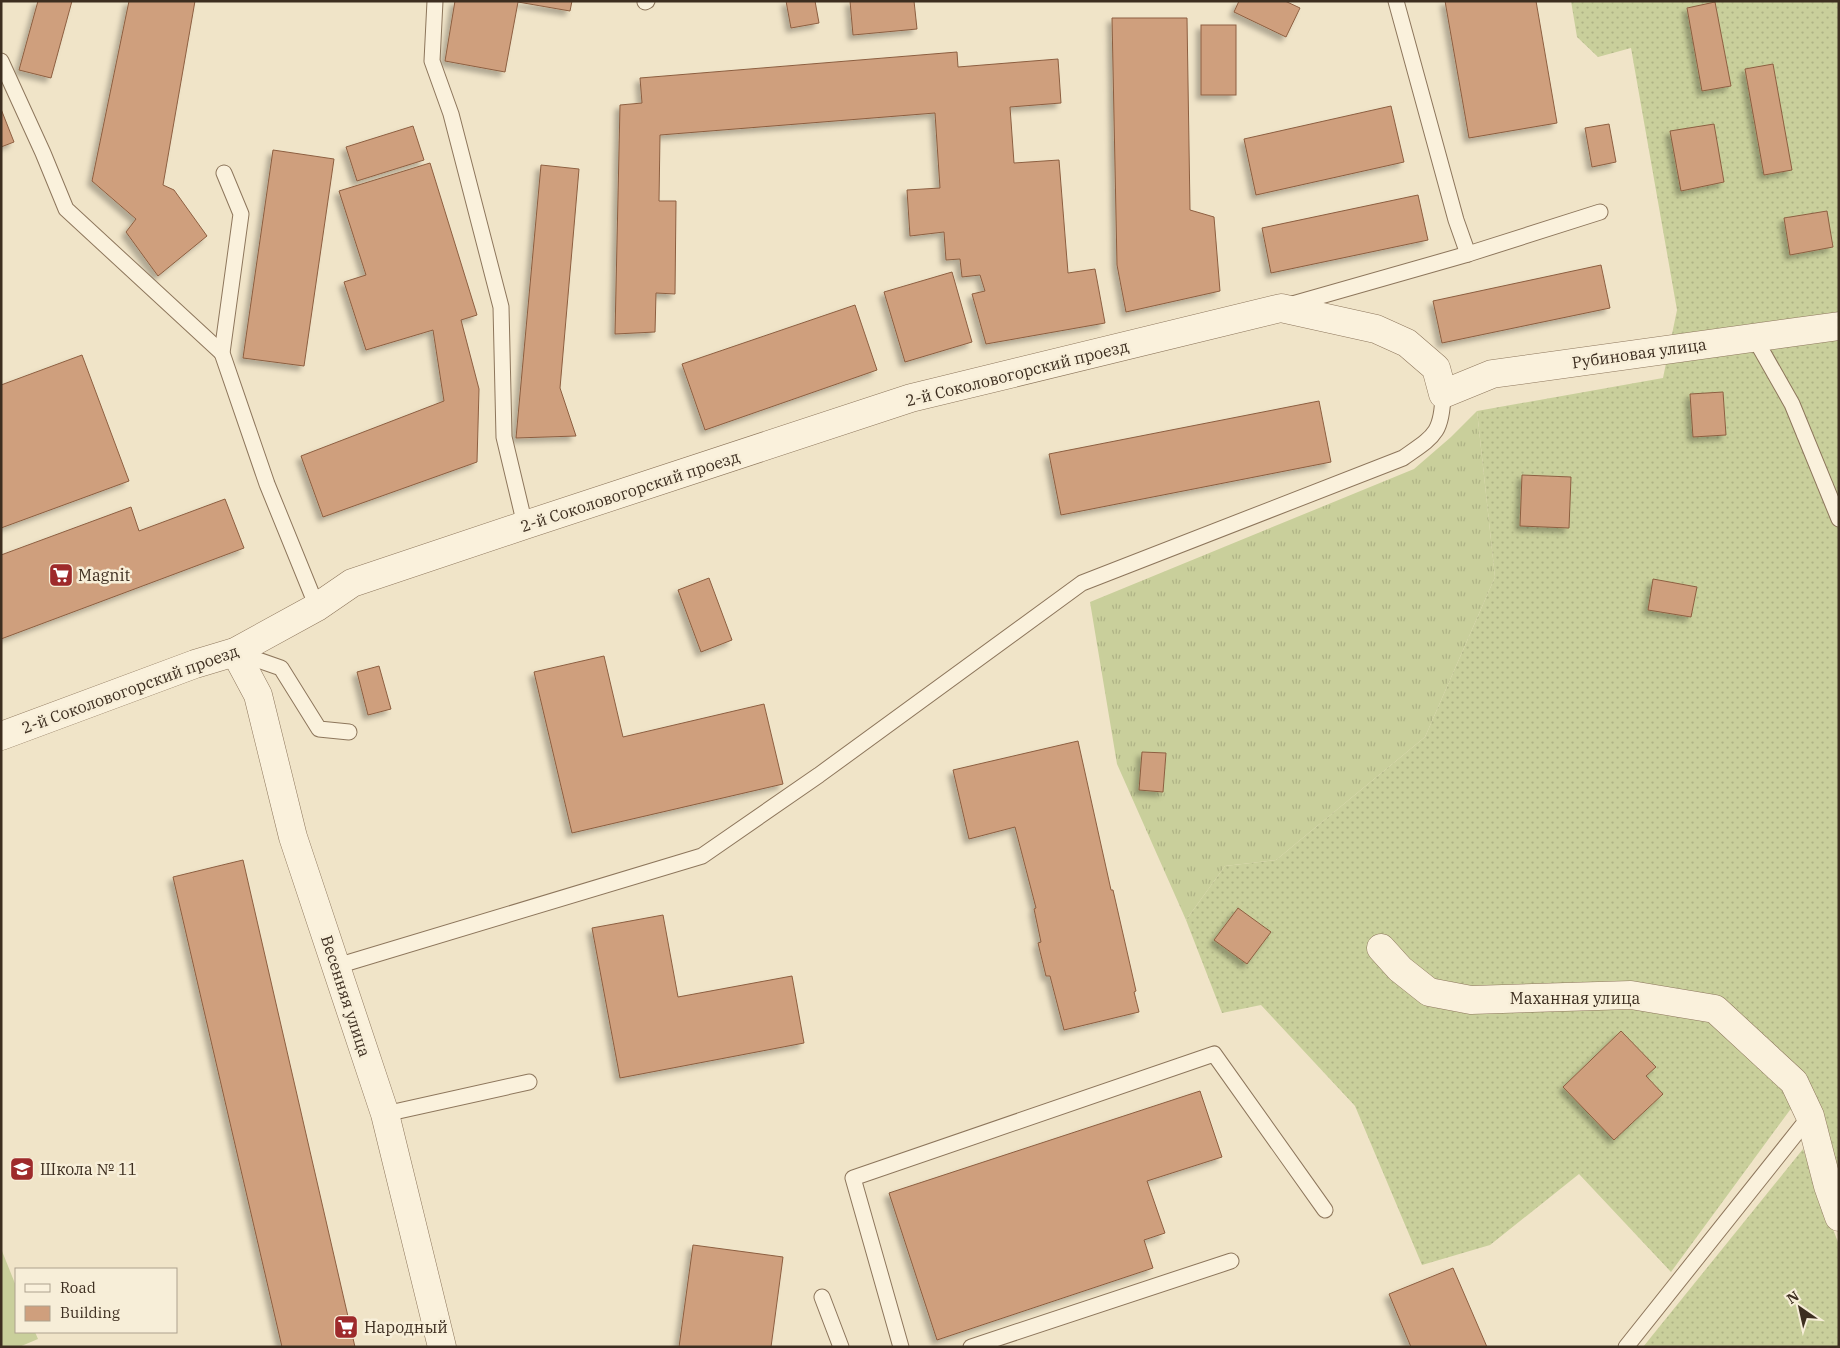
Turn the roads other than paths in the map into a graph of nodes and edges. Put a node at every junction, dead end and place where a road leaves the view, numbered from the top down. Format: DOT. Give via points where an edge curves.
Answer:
graph roads {
  1 [pos="435,1"];
  2 [pos="1396,1"];
  3 [pos="1,61"];
  4 [pos="224,173"];
  5 [pos="1600,212"];
  6 [pos="1468,254"];
  7 [pos="1281,308"];
  8 [pos="1839,326"];
  9 [pos="1754,337"];
  10 [pos="222,353"];
  11 [pos="1443,394"];
  12 [pos="1839,519"];
  13 [pos="525,525"];
  14 [pos="317,607"];
  15 [pos="235,652"];
  16 [pos="349,732"];
  17 [pos="1,736"];
  18 [pos="1381,948"];
  19 [pos="337,966"];
  20 [pos="529,1082"];
  21 [pos="385,1114"];
  22 [pos="1810,1116"];
  23 [pos="1325,1210"];
  24 [pos="1839,1217"];
  25 [pos="1231,1261"];
  26 [pos="822,1297"];
  27 [pos="442,1347"];
  28 [pos="841,1347"];
  29 [pos="901,1347"];
  30 [pos="971,1347"];
  31 [pos="1626,1347"];
  1 -- 13 [label="lane" via="432,61 451,114 501,307 504,437"];
  2 -- 6 [label="lane"];
  3 -- 10 [label="lane" via="66,210"];
  4 -- 10 [label="lane" via="240,214"];
  5 -- 6 [label="lane"];
  6 -- 7 [label="lane"];
  7 -- 11 [label="street" via="1376,329 1407,343 1436,368"];
  7 -- 13 [label="street, 2-й Соколовогорский проезд" via="911,398"];
  8 -- 9 [label="street, Рубиновая улица"];
  9 -- 11 [label="street, Рубиновая улица" via="1492,374"];
  9 -- 12 [label="lane" via="1792,404"];
  10 -- 14 [label="lane" via="267,484"];
  11 -- 19 [label="lane" via="1443,417 1434,436 1403,458 1082,583 702,856"];
  13 -- 14 [label="street, 2-й Соколовогорский проезд" via="352,583"];
  14 -- 15 [label="street, 2-й Соколовогорский проезд"];
  15 -- 16 [label="lane" via="281,668 319,729"];
  15 -- 17 [label="street, 2-й Соколовогорский проезд"];
  15 -- 19 [label="street, Весенняя улица" via="258,695 293,838"];
  18 -- 22 [label="street, Маханная улица" via="1429,992 1472,1000 1631,995 1715,1008 1794,1082"];
  19 -- 21 [label="street, Весенняя улица"];
  20 -- 21 [label="lane"];
  21 -- 27 [label="street, Весенняя улица"];
  22 -- 24 [label="street, Маханная улица"];
  22 -- 31 [label="lane"];
  23 -- 29 [label="lane" via="1214,1054 853,1178"];
  25 -- 30 [label="lane"];
  26 -- 28 [label="lane"];
}
